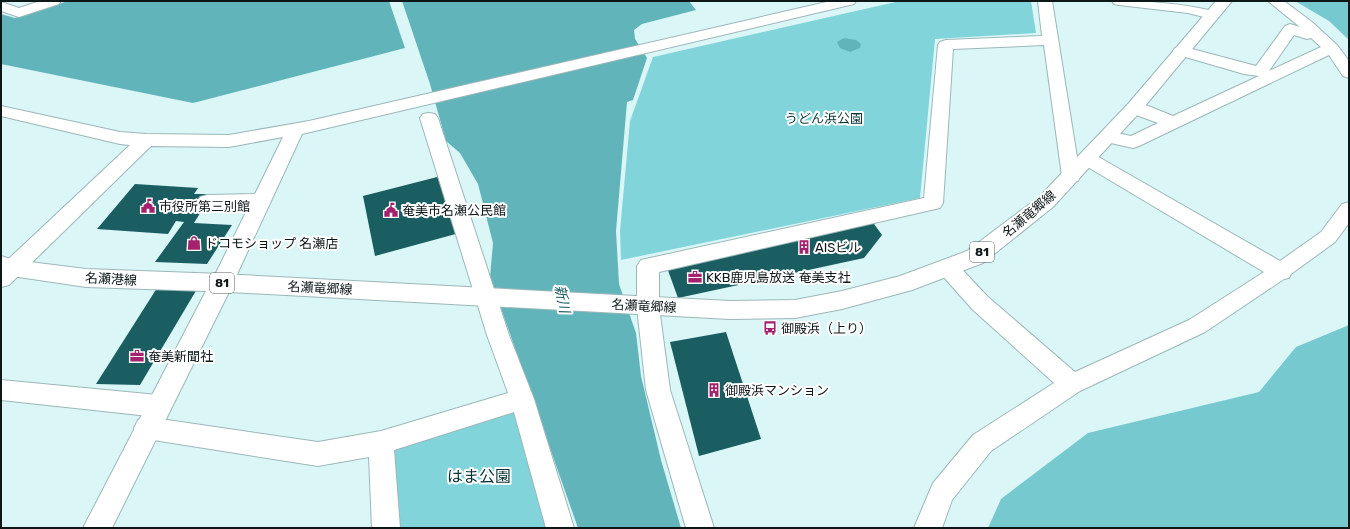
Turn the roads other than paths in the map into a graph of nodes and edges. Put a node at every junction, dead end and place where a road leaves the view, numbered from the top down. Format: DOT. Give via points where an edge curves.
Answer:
graph roads {
  1 [pos="54,1"];
  2 [pos="849,1"];
  3 [pos="1045,1"];
  4 [pos="1119,1"];
  5 [pos="1275,1"];
  6 [pos="1,6"];
  7 [pos="1218,8"];
  8 [pos="1307,34"];
  9 [pos="1051,40"];
  10 [pos="1331,48"];
  11 [pos="1180,51"];
  12 [pos="1349,73"];
  13 [pos="1134,108"];
  14 [pos="429,109"];
  15 [pos="5,116"];
  16 [pos="1175,123"];
  17 [pos="295,130"];
  18 [pos="1108,137"];
  19 [pos="146,140"];
  20 [pos="1088,159"];
  21 [pos="1071,176"];
  22 [pos="261,201"];
  23 [pos="207,202"];
  24 [pos="1349,209"];
  25 [pos="948,268"];
  26 [pos="5,270"];
  27 [pos="1282,272"];
  28 [pos="222,282"];
  29 [pos="492,297"];
  30 [pos="644,307"];
  31 [pos="1072,384"];
  32 [pos="3,393"];
  33 [pos="522,399"];
  34 [pos="158,406"];
  35 [pos="147,428"];
  36 [pos="382,443"];
  37 [pos="97,528"];
  38 [pos="386,528"];
  39 [pos="560,528"];
  40 [pos="700,528"];
  41 [pos="928,528"];
  1 -- 6 [label="street" via="19,13"];
  2 -- 14 [label="street" via="649,49"];
  3 -- 9 [label="street"];
  4 -- 7 [label="street" via="1188,9"];
  5 -- 10 [label="street" via="1307,25"];
  7 -- 11 [label="main road, 名瀬竜郷線 / 81"];
  8 -- 11 [label="street" via="1290,29 1261,71 1250,71"];
  9 -- 21 [label="street"];
  9 -- 30 [label="street" via="946,44 933,204 648,266"];
  10 -- 12 [label="street"];
  10 -- 16 [label="street"];
  11 -- 13 [label="main road, 名瀬竜郷線 / 81"];
  13 -- 16 [label="street"];
  13 -- 18 [label="main road, 名瀬竜郷線 / 81"];
  14 -- 17 [label="street"];
  14 -- 29 [label="street"];
  15 -- 19 [label="street"];
  16 -- 18 [label="street" via="1133,142"];
  17 -- 19 [label="street" via="229,141"];
  17 -- 22 [label="street"];
  18 -- 20 [label="main road, 名瀬竜郷線 / 81"];
  19 -- 26 [label="street"];
  20 -- 21 [label="main road, 名瀬竜郷線 / 81"];
  20 -- 27 [label="street"];
  21 -- 25 [label="main road, 名瀬竜郷線 / 81" via="1046,202 975,257"];
  22 -- 23 [label="street"];
  22 -- 28 [label="street"];
  24 -- 27 [label="street" via="1328,237"];
  25 -- 30 [label="main road, 名瀬竜郷線 / 81" via="896,286 795,309"];
  25 -- 31 [label="street" via="980,302"];
  26 -- 28 [label="main road, 名瀬港線" via="86,278"];
  27 -- 31 [label="street" via="1197,326"];
  28 -- 29 [label="main road, 名瀬竜郷線 / 81"];
  28 -- 34 [label="main road, 81"];
  29 -- 30 [label="main road, 名瀬竜郷線 / 81"];
  29 -- 33 [label="street" via="498,335"];
  30 -- 40 [label="street" via="658,390"];
  31 -- 41 [label="street" via="982,443 942,492"];
  32 -- 34 [label="street"];
  33 -- 36 [label="street"];
  33 -- 39 [label="street"];
  34 -- 35 [label="main road, 81"];
  35 -- 36 [label="street" via="318,454"];
  35 -- 37 [label="main road, 81"];
  36 -- 38 [label="street"];
}
